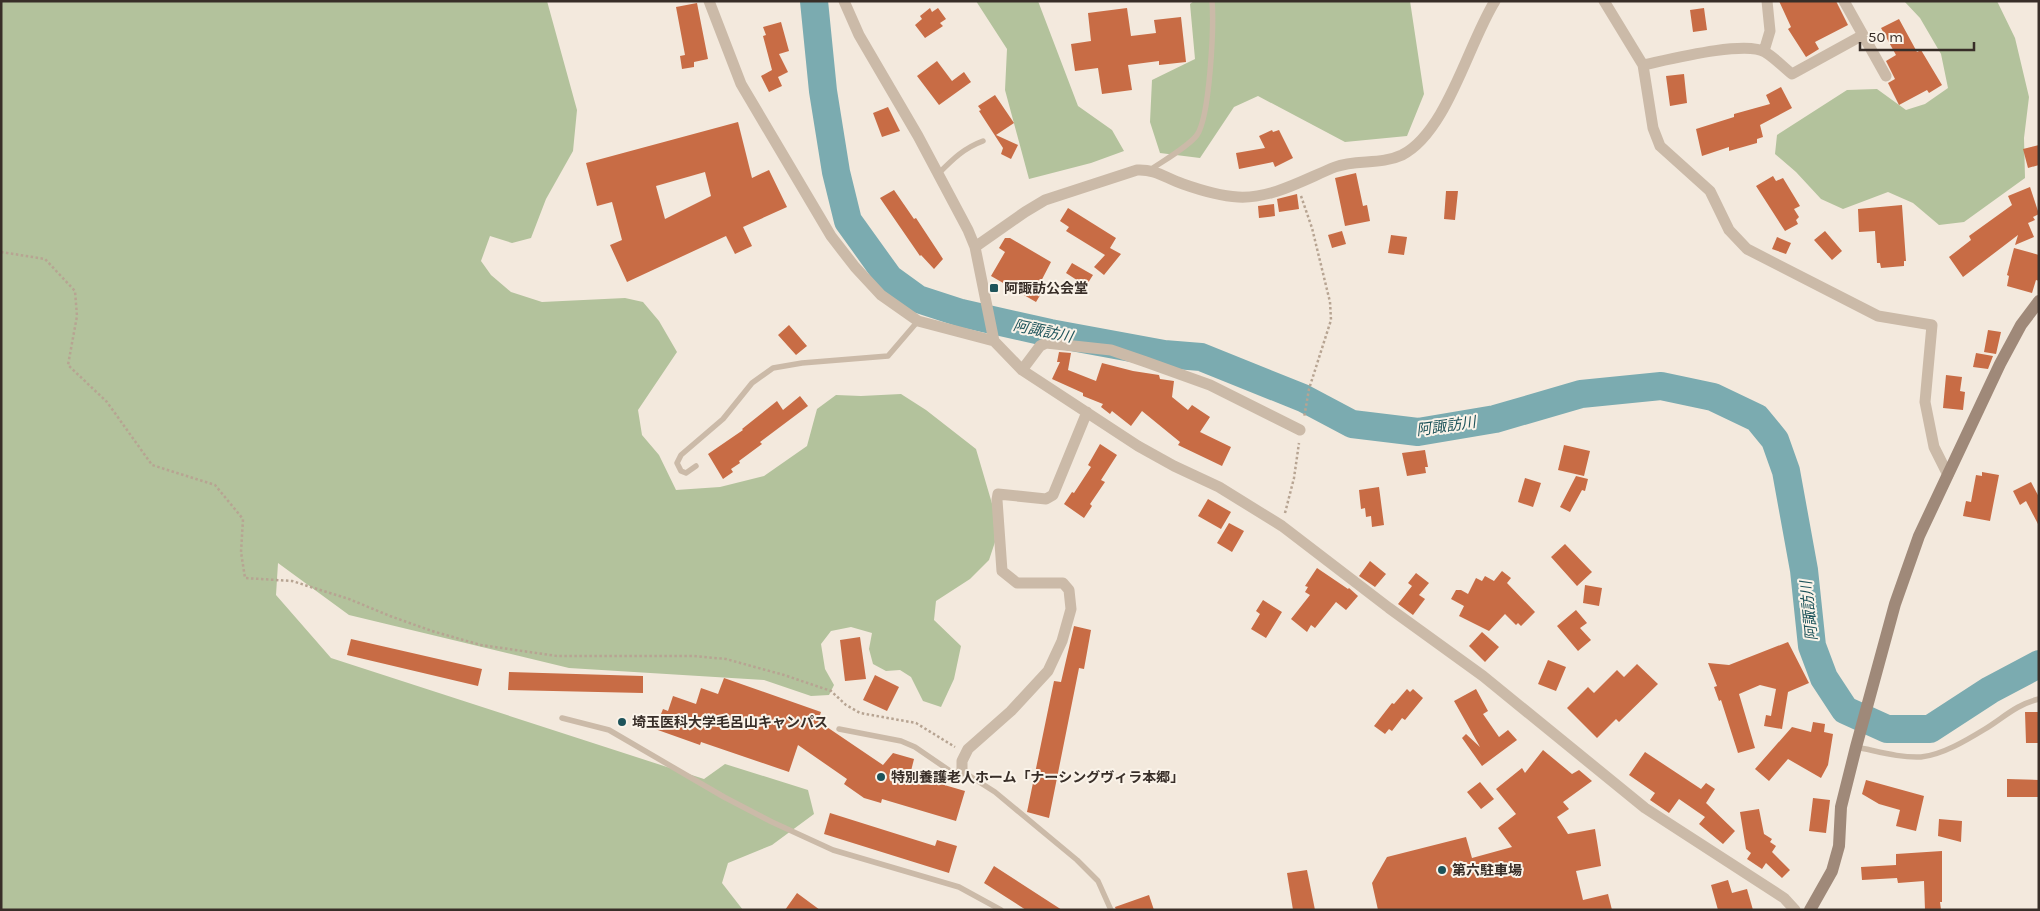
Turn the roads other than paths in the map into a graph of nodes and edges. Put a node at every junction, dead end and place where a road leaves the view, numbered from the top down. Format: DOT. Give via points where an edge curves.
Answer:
graph roads {
  1 [pos="709,1"];
  2 [pos="844,1"];
  3 [pos="1212,1"];
  4 [pos="1494,1"];
  5 [pos="1604,1"];
  6 [pos="1767,1"];
  7 [pos="1844,1"];
  8 [pos="1863,35"];
  9 [pos="1764,51"];
  10 [pos="1643,64"];
  11 [pos="1886,76"];
  12 [pos="983,141"];
  13 [pos="1150,170"];
  14 [pos="939,173"];
  15 [pos="975,247"];
  16 [pos="2039,300"];
  17 [pos="918,321"];
  18 [pos="994,341"];
  19 [pos="1022,370"];
  20 [pos="1087,412"];
  21 [pos="1300,430"];
  22 [pos="696,466"];
  23 [pos="1948,475"];
  24 [pos="2039,700"];
  25 [pos="562,718"];
  26 [pos="839,729"];
  27 [pos="1857,744"];
  28 [pos="962,771"];
  29 [pos="1001,910"];
  30 [pos="1112,910"];
  31 [pos="1795,910"];
  32 [pos="1810,910"];
  1 -- 17 [label="street" via="741,84 830,236 881,295"];
  2 -- 14 [label="street" via="859,36"];
  3 -- 13 [label="lane" via="1214,24 1204,115 1197,135"];
  4 -- 13 [label="street" via="1432,129 1402,155 1380,162 1338,166 1265,195 1238,197 1200,190"];
  5 -- 10 [label="street"];
  6 -- 9 [label="street" via="1770,31"];
  7 -- 8 [label="street"];
  8 -- 9 [label="street" via="1792,74"];
  8 -- 11 [label="street"];
  9 -- 10 [label="street" via="1738,48"];
  10 -- 23 [label="street" via="1653,128 1660,146 1710,191 1729,230 1747,249 1878,316 1932,325 1925,402 1934,447"];
  12 -- 14 [label="lane" via="958,154"];
  13 -- 15 [label="street" via="1137,170 1045,200"];
  14 -- 15 [label="street"];
  15 -- 18 [label="street"];
  16 -- 23 [label="street" via="2000,364"];
  17 -- 18 [label="street"];
  17 -- 22 [label="lane" via="888,356 772,368 752,382 723,419 681,455 677,463 681,471 686,472"];
  18 -- 19 [label="street"];
  19 -- 20 [label="street"];
  19 -- 21 [label="street" via="1040,346 1046,344 1111,350 1210,385"];
  20 -- 28 [label="street" via="1054,495 1046,499 998,494 1002,571 1017,583 1063,583 1069,590 1071,608 1062,641 1048,670 1011,711 968,749 962,761"];
  20 -- 31 [label="street" via="1138,446 1219,487 1282,526 1483,676 1645,808 1784,898"];
  23 -- 27 [label="street" via="1916,545 1895,604"];
  24 -- 27 [label="lane" via="2019,706 1965,740 1922,757 1902,756"];
  25 -- 29 [label="lane" via="609,730 724,797 833,850 959,887"];
  26 -- 28 [label="lane" via="901,741 915,746 953,772"];
  27 -- 32 [label="street" via="1841,808 1839,846 1832,871"];
  28 -- 30 [label="lane" via="995,792 1077,860 1098,881"];
}
